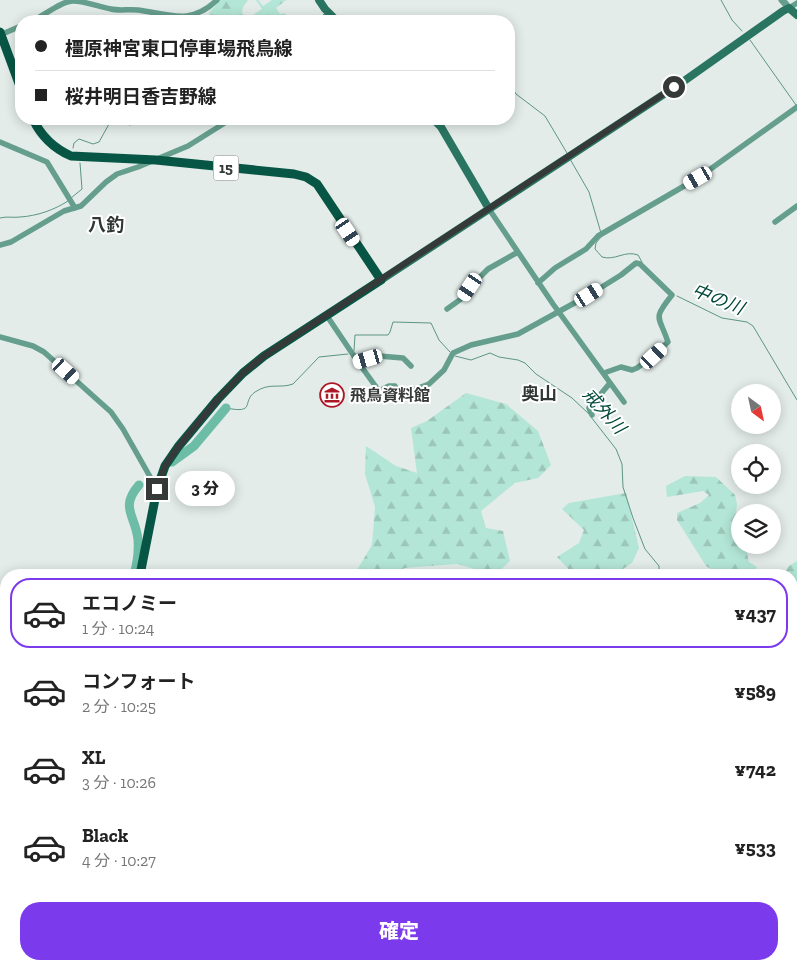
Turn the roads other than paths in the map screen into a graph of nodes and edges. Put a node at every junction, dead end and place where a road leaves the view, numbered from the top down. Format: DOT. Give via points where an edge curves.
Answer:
graph roads {
  1 [pos="217,0"];
  2 [pos="319,0"];
  3 [pos="782,0"];
  4 [pos="797,3"];
  5 [pos="789,8"];
  6 [pos="43,15"];
  7 [pos="162,15"];
  8 [pos="190,15"];
  9 [pos="331,15"];
  10 [pos="797,15"];
  11 [pos="15,28"];
  12 [pos="1,34"];
  13 [pos="15,72"];
  14 [pos="796,108"];
  15 [pos="36,125"];
  16 [pos="221,125"];
  17 [pos="439,125"];
  18 [pos="0,142"];
  19 [pos="156,160"];
  20 [pos="797,206"];
  21 [pos="76,208"];
  22 [pos="489,209"];
  23 [pos="775,222"];
  24 [pos="0,245"];
  25 [pos="518,252"];
  26 [pos="381,280"];
  27 [pos="538,283"];
  28 [pos="447,310"];
  29 [pos="559,312"];
  30 [pos="328,316"];
  31 [pos="0,337"];
  32 [pos="358,362"];
  33 [pos="411,366"];
  34 [pos="604,374"];
  35 [pos="610,383"];
  36 [pos="624,402"];
  37 [pos="592,415"];
  38 [pos="157,489"];
  39 [pos="141,569"];
  1 -- 8 [label="street"];
  2 -- 9 [label="main road"];
  3 -- 5 [label="street"];
  4 -- 5 [label="street"];
  5 -- 10 [label="main road"];
  5 -- 22 [label="main road"];
  6 -- 7 [label="street" via="70,1"];
  11 -- 12 [label="street"];
  12 -- 13 [label="main road"];
  14 -- 27 [label="street" via="698,178 598,236 586,249"];
  15 -- 19 [label="main road, 15" via="51,144 71,156"];
  16 -- 19 [label="street" via="188,146"];
  17 -- 22 [label="main road"];
  18 -- 21 [label="street" via="47,162"];
  19 -- 21 [label="street" via="117,174"];
  19 -- 26 [label="main road, 15" via="306,177 317,184"];
  20 -- 23 [label="street"];
  21 -- 24 [label="street" via="64,211 11,242"];
  22 -- 25 [label="street"];
  22 -- 26 [label="main road"];
  25 -- 27 [label="street"];
  25 -- 28 [label="street" via="488,269 462,299"];
  26 -- 30 [label="main road"];
  27 -- 29 [label="street"];
  29 -- 32 [label="street" via="518,334 471,345 452,354 444,370 429,384 400,395 395,386 379,391"];
  29 -- 34 [label="street"];
  29 -- 34 [label="street" via="621,275 636,262 672,295 659,310 658,317 668,342 637,368 621,367"];
  30 -- 32 [label="street"];
  30 -- 38 [label="main road" via="243,373 178,447 165,466"];
  31 -- 38 [label="street" via="44,352 111,412"];
  32 -- 33 [label="street" via="379,356 404,358"];
  34 -- 35 [label="street"];
  35 -- 36 [label="street"];
  35 -- 37 [label="street" via="589,408"];
  38 -- 39 [label="main road"];
}
